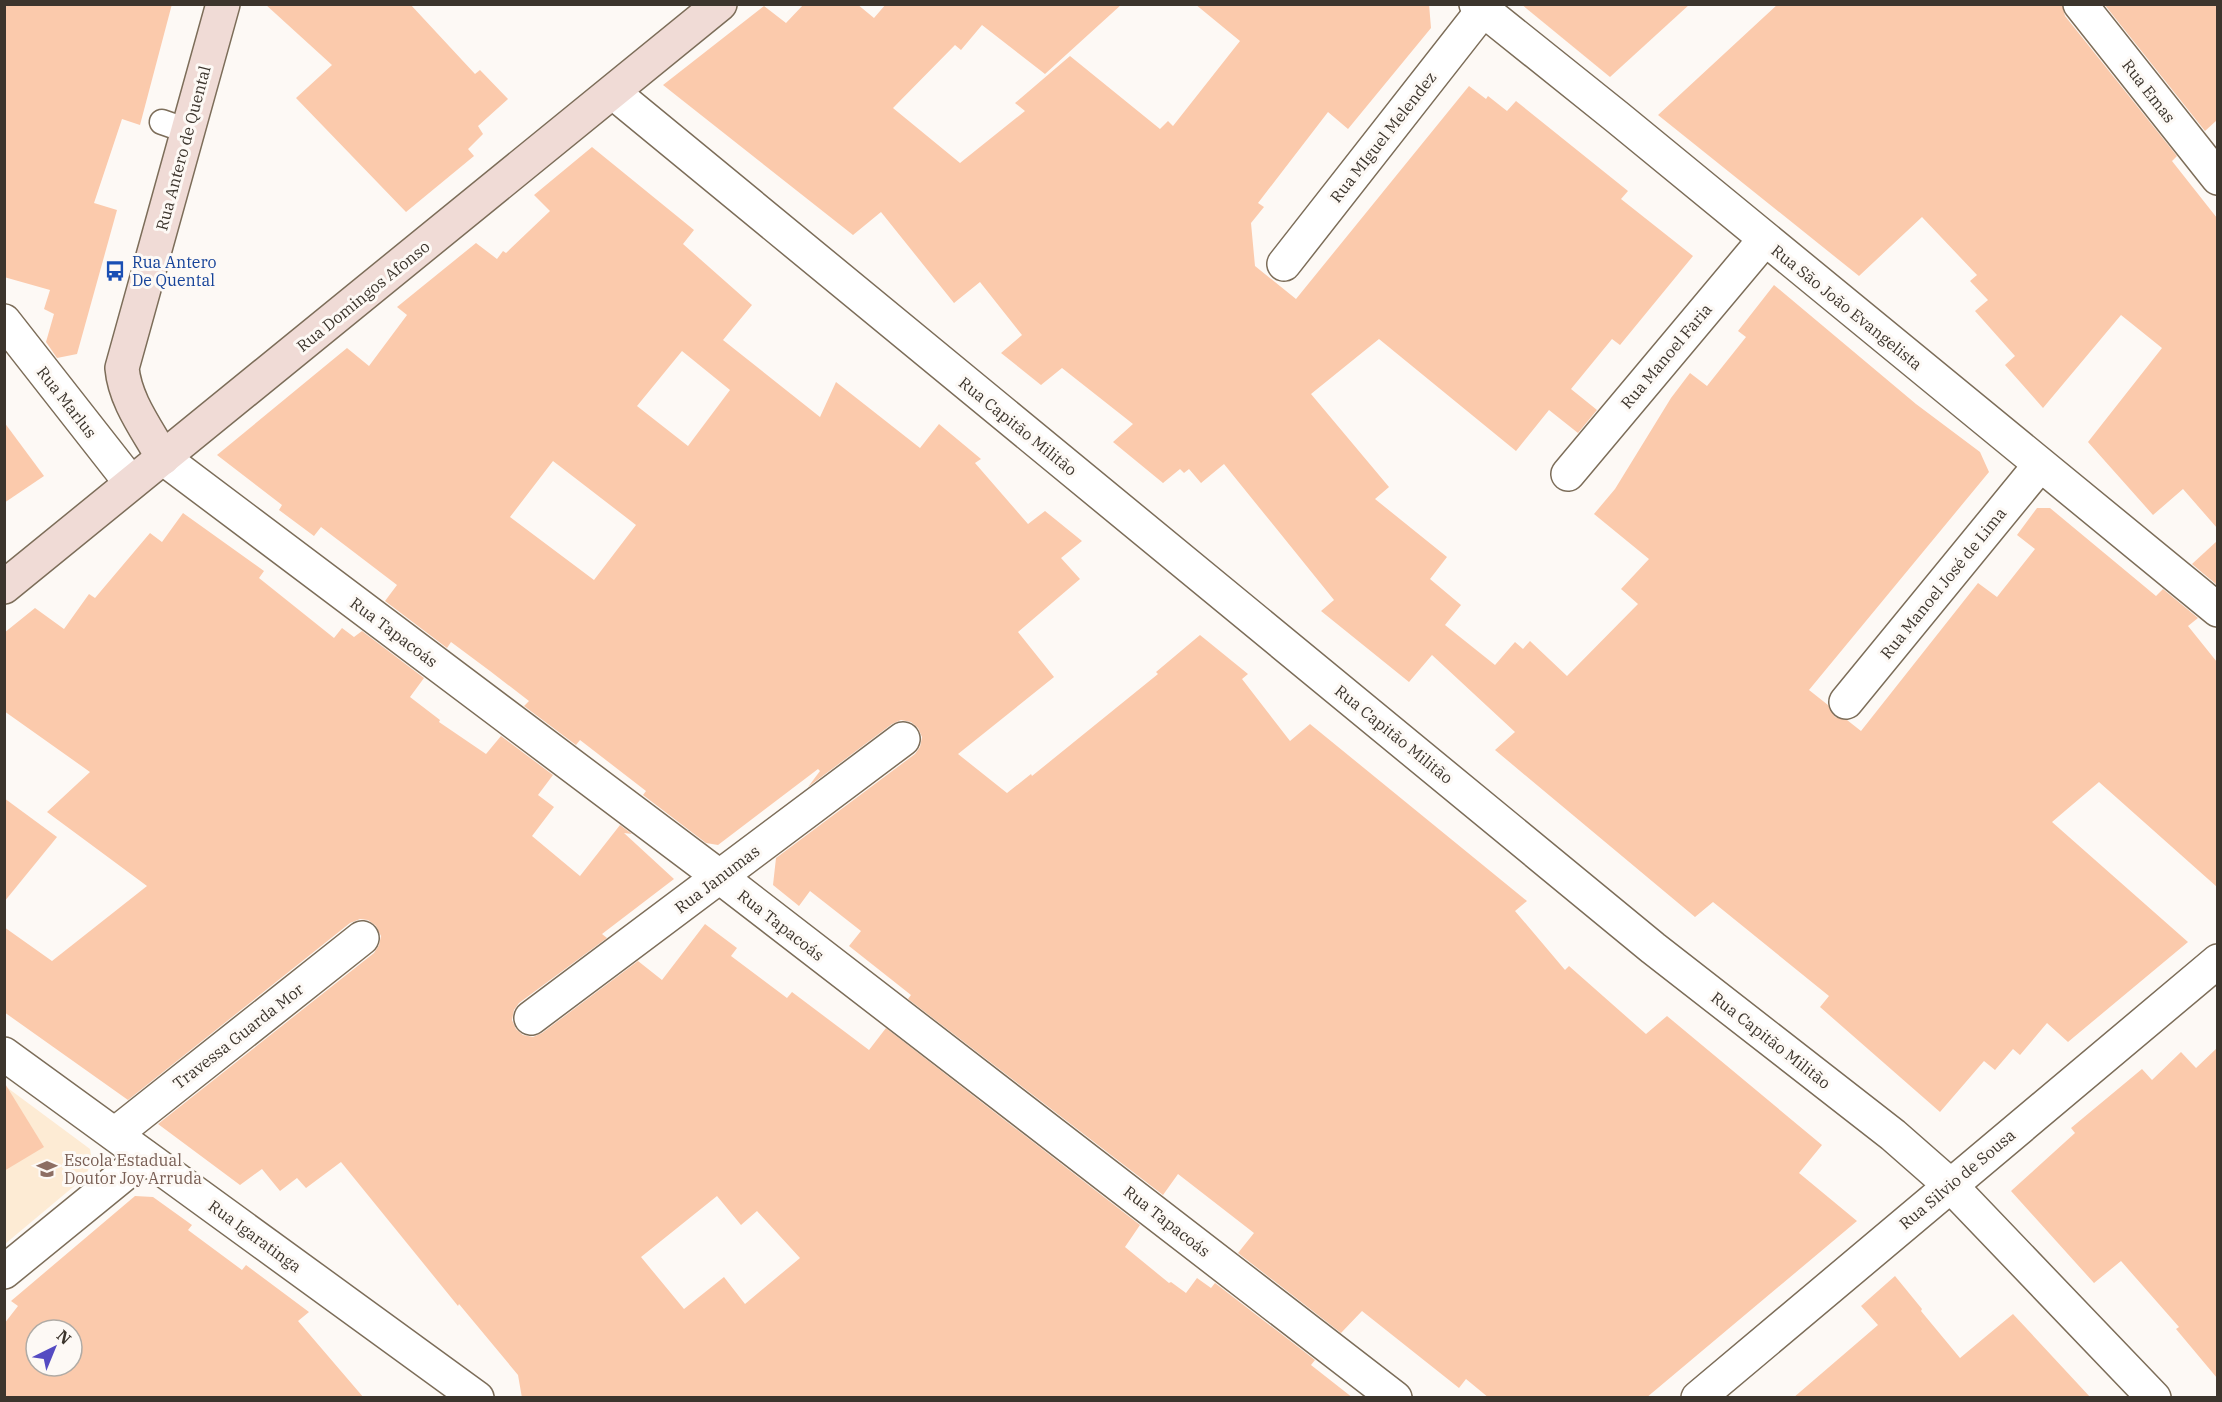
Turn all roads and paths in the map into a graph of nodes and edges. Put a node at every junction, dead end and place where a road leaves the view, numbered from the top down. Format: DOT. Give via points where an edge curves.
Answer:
graph roads {
  1 [pos="223,4"];
  2 [pos="720,4"];
  3 [pos="2080,4"];
  4 [pos="1480,7"];
  5 [pos="614,93"];
  6 [pos="2217,178"];
  7 [pos="1765,239"];
  8 [pos="1284,264"];
  9 [pos="4,321"];
  10 [pos="163,458"];
  11 [pos="2040,465"];
  12 [pos="1568,474"];
  13 [pos="131,483"];
  14 [pos="4,587"];
  15 [pos="2217,610"];
  16 [pos="1846,702"];
  17 [pos="903,739"];
  18 [pos="720,877"];
  19 [pos="362,938"];
  20 [pos="2217,961"];
  21 [pos="531,1018"];
  22 [pos="4,1054"];
  23 [pos="115,1134"];
  24 [pos="145,1156"];
  25 [pos="1950,1185"];
  26 [pos="4,1272"];
  27 [pos="477,1398"];
  28 [pos="1395,1398"];
  29 [pos="1698,1398"];
  30 [pos="2154,1398"];
  1 -- 10 [label="street, Rua Antero de Quental" via="175,126 122,368 130,402"];
  2 -- 5 [label="street, Rua Domingos Afonso"];
  3 -- 6 [label="street, Rua Emas"];
  4 -- 7 [label="street, Rua São João Evangelista"];
  4 -- 8 [label="street, Rua MIguel Melendez"];
  5 -- 10 [label="street, Rua Domingos Afonso"];
  5 -- 25 [label="street, Rua Capitão Militão" via="1644,940"];
  7 -- 11 [label="street, Rua São João Evangelista"];
  7 -- 12 [label="street, Rua Manoel Faria"];
  9 -- 13 [label="street, Rua Marlus"];
  10 -- 13 [label="street, Rua Domingos Afonso"];
  10 -- 18 [label="street, Rua Tapacoás"];
  11 -- 15 [label="street, Rua São João Evangelista"];
  11 -- 16 [label="street, Rua Manoel José de Lima"];
  13 -- 14 [label="street, Rua Domingos Afonso"];
  17 -- 18 [label="street, Rua Janumas"];
  18 -- 21 [label="street, Rua Janumas"];
  18 -- 28 [label="street, Rua Tapacoás"];
  19 -- 23 [label="street, Travessa Guarda Mor"];
  20 -- 25 [label="street, Rua Silvio de Sousa"];
  22 -- 23 [label="street, Rua Igaratinga"];
  23 -- 24 [label="street, Rua Igaratinga"];
  24 -- 26 [label="street"];
  24 -- 27 [label="street, Rua Igaratinga"];
  25 -- 29 [label="street, Rua Silvio de Sousa"];
  25 -- 30 [label="street, Rua Capitão Militão"];
}
